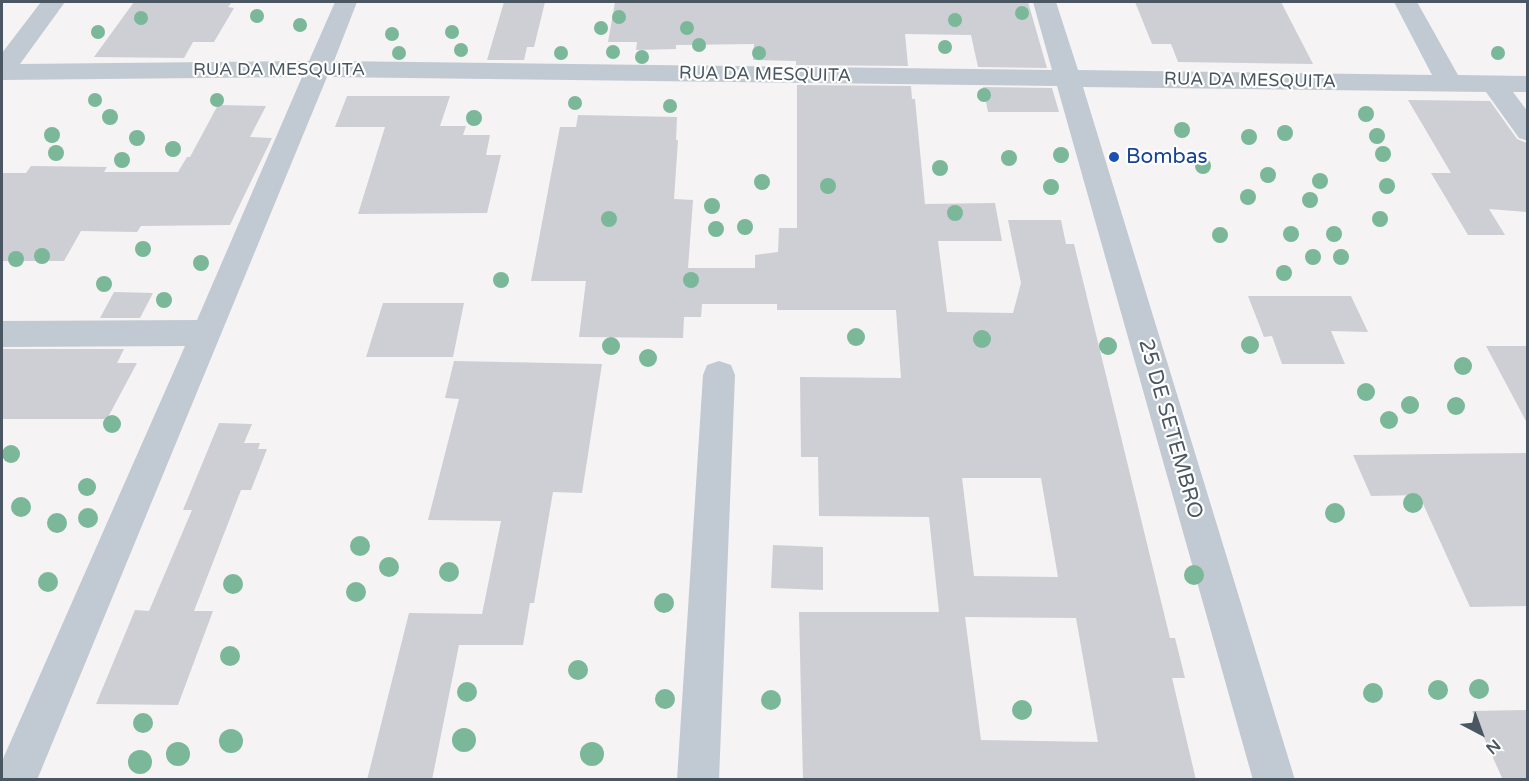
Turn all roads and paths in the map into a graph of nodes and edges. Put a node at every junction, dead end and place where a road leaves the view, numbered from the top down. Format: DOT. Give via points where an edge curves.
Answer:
graph roads {
  1 [pos="53,2"];
  2 [pos="346,2"];
  3 [pos="1045,2"];
  4 [pos="1406,2"];
  5 [pos="316,69"];
  6 [pos="2,71"];
  7 [pos="1067,78"];
  8 [pos="1450,84"];
  9 [pos="1494,84"];
  10 [pos="1527,84"];
  11 [pos="1527,132"];
  12 [pos="207,333"];
  13 [pos="2,334"];
  14 [pos="718,375"];
  15 [pos="15,780"];
  16 [pos="698,780"];
  17 [pos="1274,780"];
  1 -- 6 [label="street"];
  2 -- 5 [label="street"];
  3 -- 7 [label="street, 25 DE SETEMBRO"];
  4 -- 8 [label="street"];
  5 -- 6 [label="street, RUA DA MESQUITA"];
  5 -- 7 [label="street, RUA DA MESQUITA"];
  5 -- 12 [label="street"];
  7 -- 8 [label="street, RUA DA MESQUITA"];
  7 -- 17 [label="street, 25 DE SETEMBRO"];
  8 -- 9 [label="street, RUA DA MESQUITA"];
  9 -- 10 [label="street, RUA DA MESQUITA"];
  9 -- 11 [label="street"];
  12 -- 13 [label="street"];
  12 -- 15 [label="street"];
  14 -- 16 [label="street"];
}
